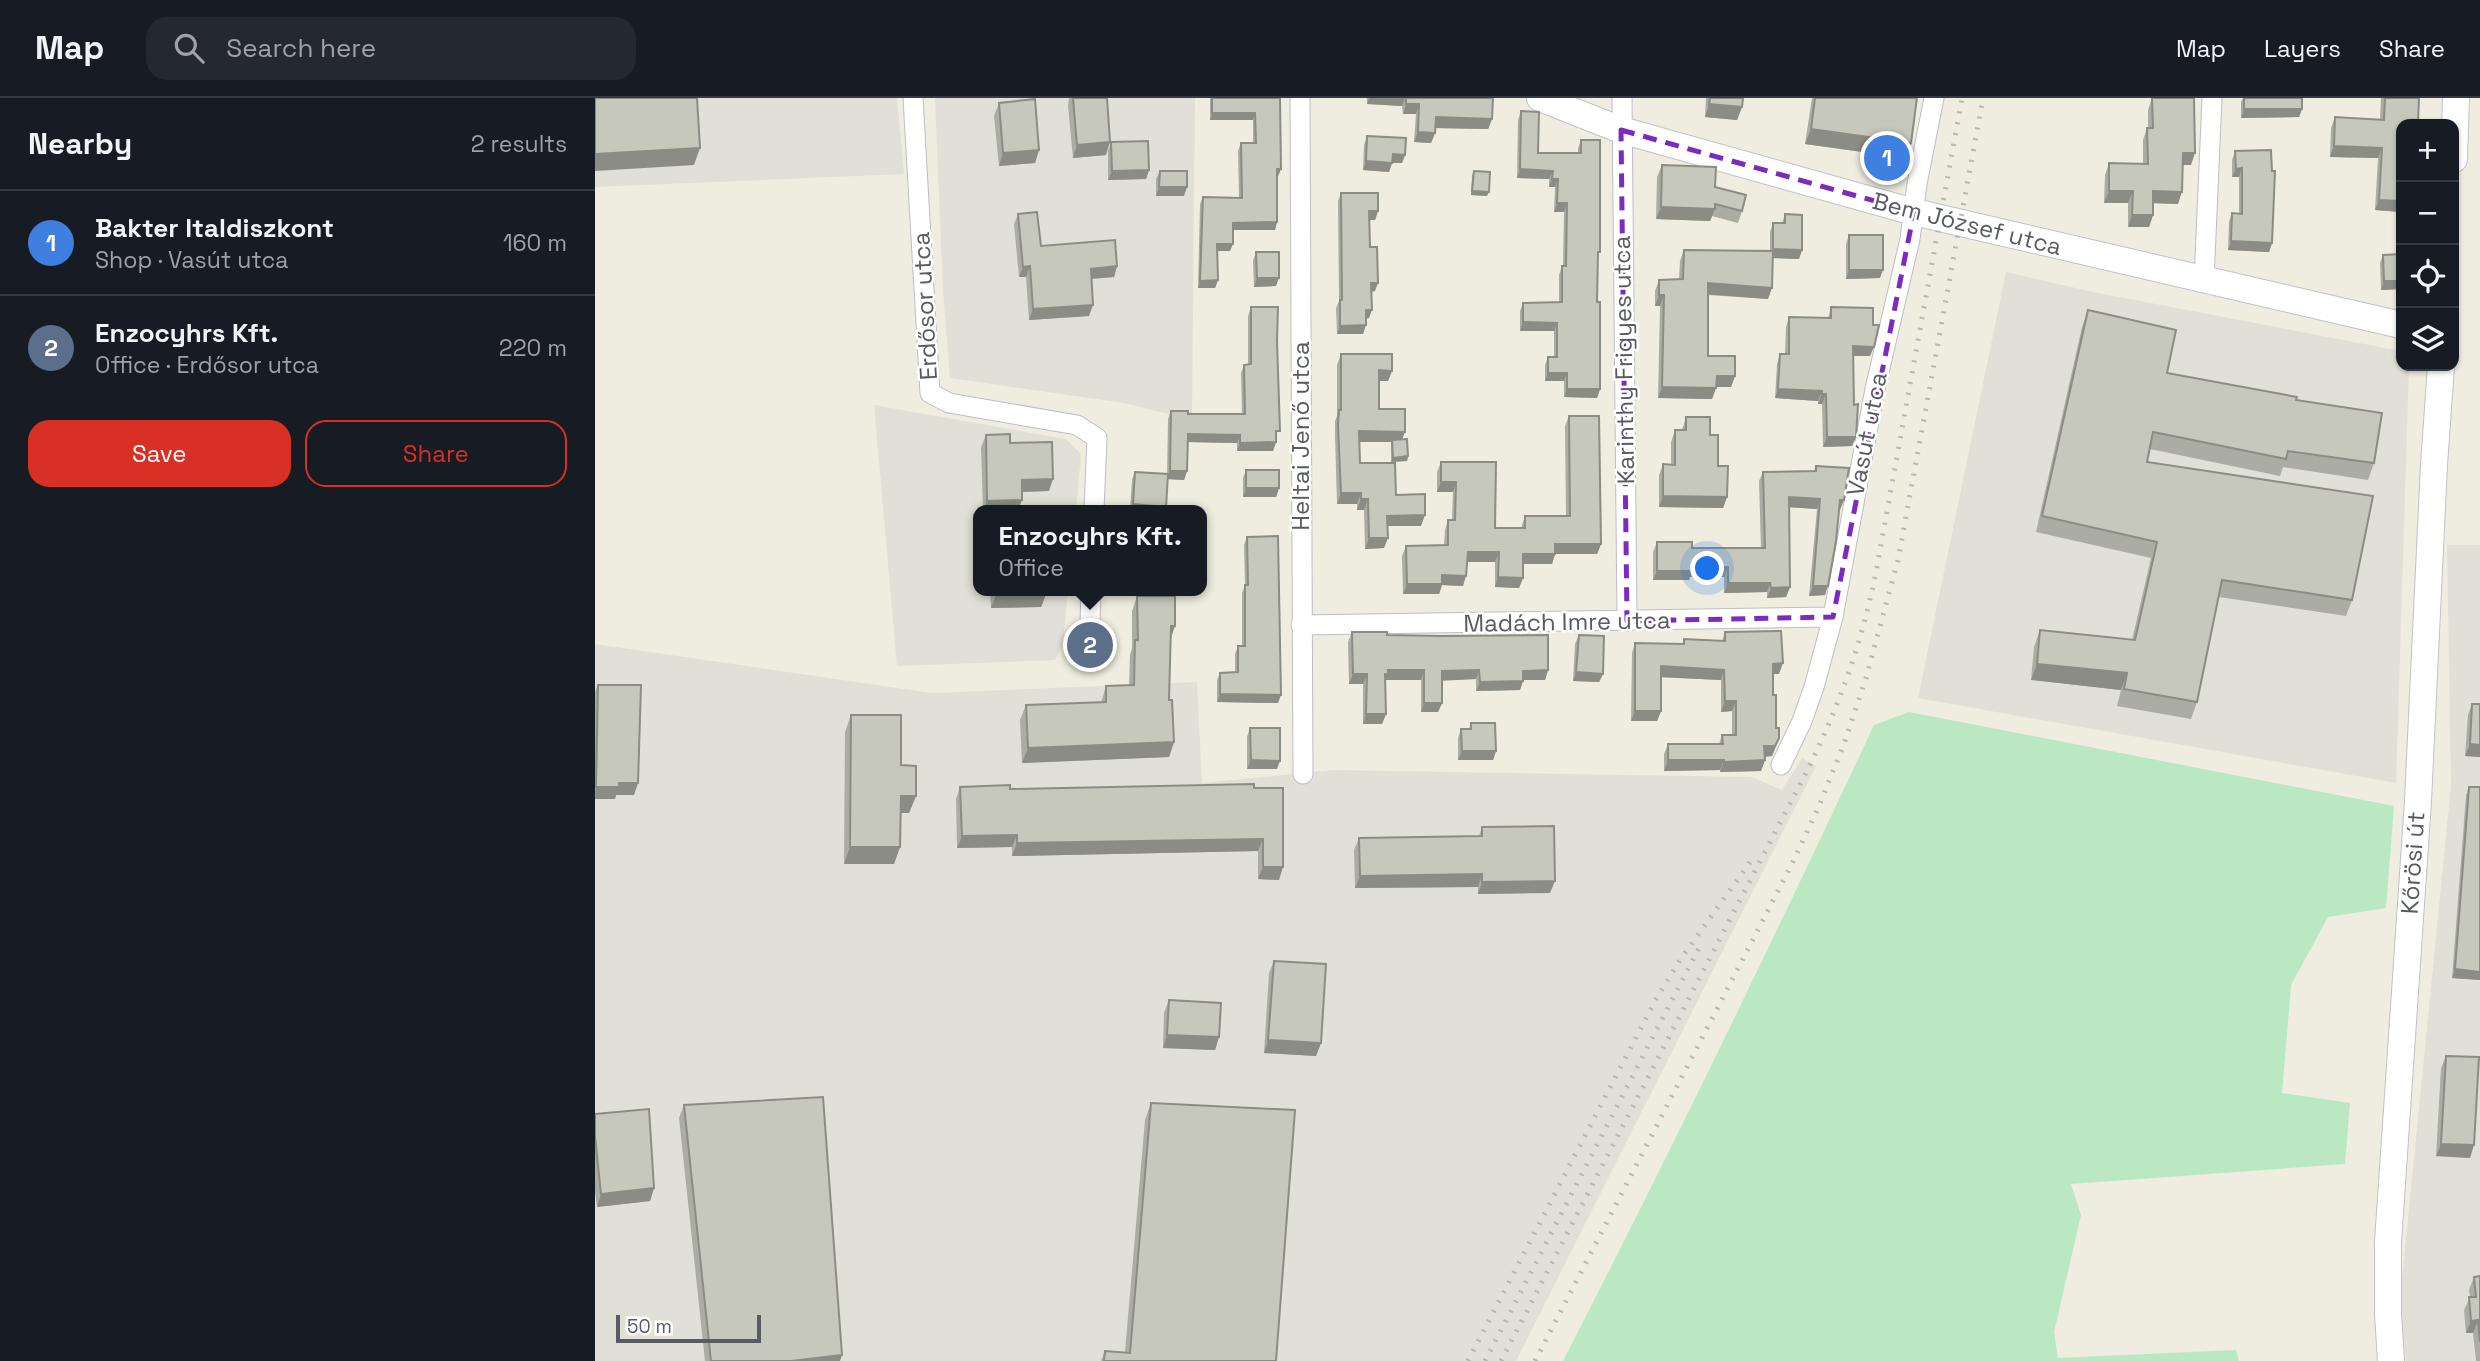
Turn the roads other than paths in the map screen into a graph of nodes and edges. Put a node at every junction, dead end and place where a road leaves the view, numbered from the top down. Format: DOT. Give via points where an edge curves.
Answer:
graph roads {
  1 [pos="913,98"];
  2 [pos="1300,98"];
  3 [pos="1540,98"];
  4 [pos="1622,98"];
  5 [pos="1934,98"];
  6 [pos="2212,98"];
  7 [pos="2456,98"];
  8 [pos="2455,119"];
  9 [pos="1621,130"];
  10 [pos="1914,212"];
  11 [pos="2204,281"];
  12 [pos="2396,324"];
  13 [pos="2441,371"];
  14 [pos="1094,505"];
  15 [pos="1091,596"];
  16 [pos="1833,617"];
  17 [pos="1627,621"];
  18 [pos="1301,625"];
  19 [pos="1089,656"];
  20 [pos="1781,765"];
  21 [pos="1303,774"];
  22 [pos="2391,1361"];
  1 -- 14 [label="street, Erdősor utca" via="930,393 949,403 1077,425 1097,438"];
  2 -- 18 [label="street, Heltai Jenő utca"];
  3 -- 9 [label="main road, Bem József utca"];
  4 -- 9 [label="street, Karinthy Frigyes utca"];
  5 -- 10 [label="street, Vasút utca"];
  6 -- 11 [label="street"];
  7 -- 8 [label="main road"];
  9 -- 10 [label="main road, Bem József utca"];
  9 -- 17 [label="street, Karinthy Frigyes utca"];
  10 -- 11 [label="main road, Bem József utca"];
  10 -- 16 [label="street, Vasút utca" via="1875,389"];
  11 -- 12 [label="main road, Bem József utca"];
  13 -- 22 [label="main road, Kőrösi út" via="2388,1242"];
  15 -- 19 [label="street"];
  16 -- 17 [label="street, Madách Imre utca"];
  16 -- 20 [label="street, Vasút utca" via="1810,698"];
  17 -- 18 [label="street, Madách Imre utca"];
  18 -- 21 [label="street, Heltai Jenő utca"];
}
